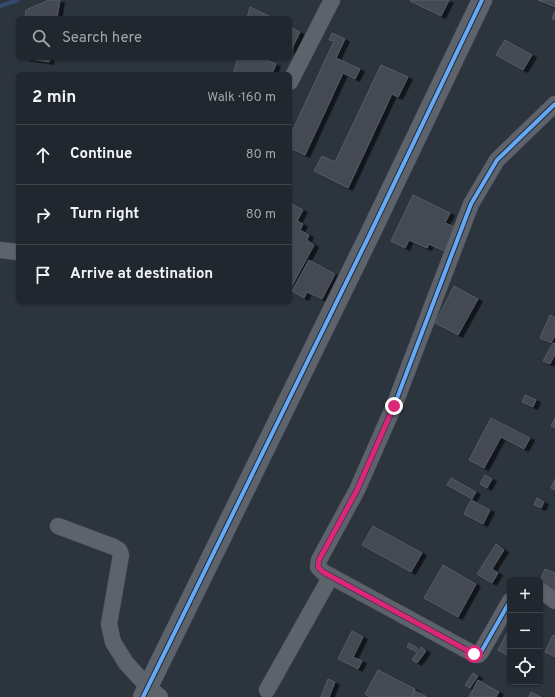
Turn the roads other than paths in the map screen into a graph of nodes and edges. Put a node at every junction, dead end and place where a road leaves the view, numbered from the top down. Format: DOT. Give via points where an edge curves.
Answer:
graph roads {
  1 [pos="332,0"];
  2 [pos="482,0"];
  3 [pos="292,78"];
  4 [pos="555,104"];
  5 [pos="0,250"];
  6 [pos="16,252"];
  7 [pos="58,526"];
  8 [pos="331,576"];
  9 [pos="543,592"];
  10 [pos="555,600"];
  11 [pos="507,606"];
  12 [pos="267,690"];
  13 [pos="150,694"];
  1 -- 3 [label="street"];
  2 -- 13 [label="street"];
  4 -- 8 [label="street" via="497,160 471,204 394,406 357,490 319,560 318,567"];
  5 -- 6 [label="street"];
  7 -- 13 [label="street" via="119,550 121,555 108,624 113,642 126,664"];
  8 -- 11 [label="street" via="474,654 481,652"];
  8 -- 12 [label="street"];
  9 -- 10 [label="street"];
}
